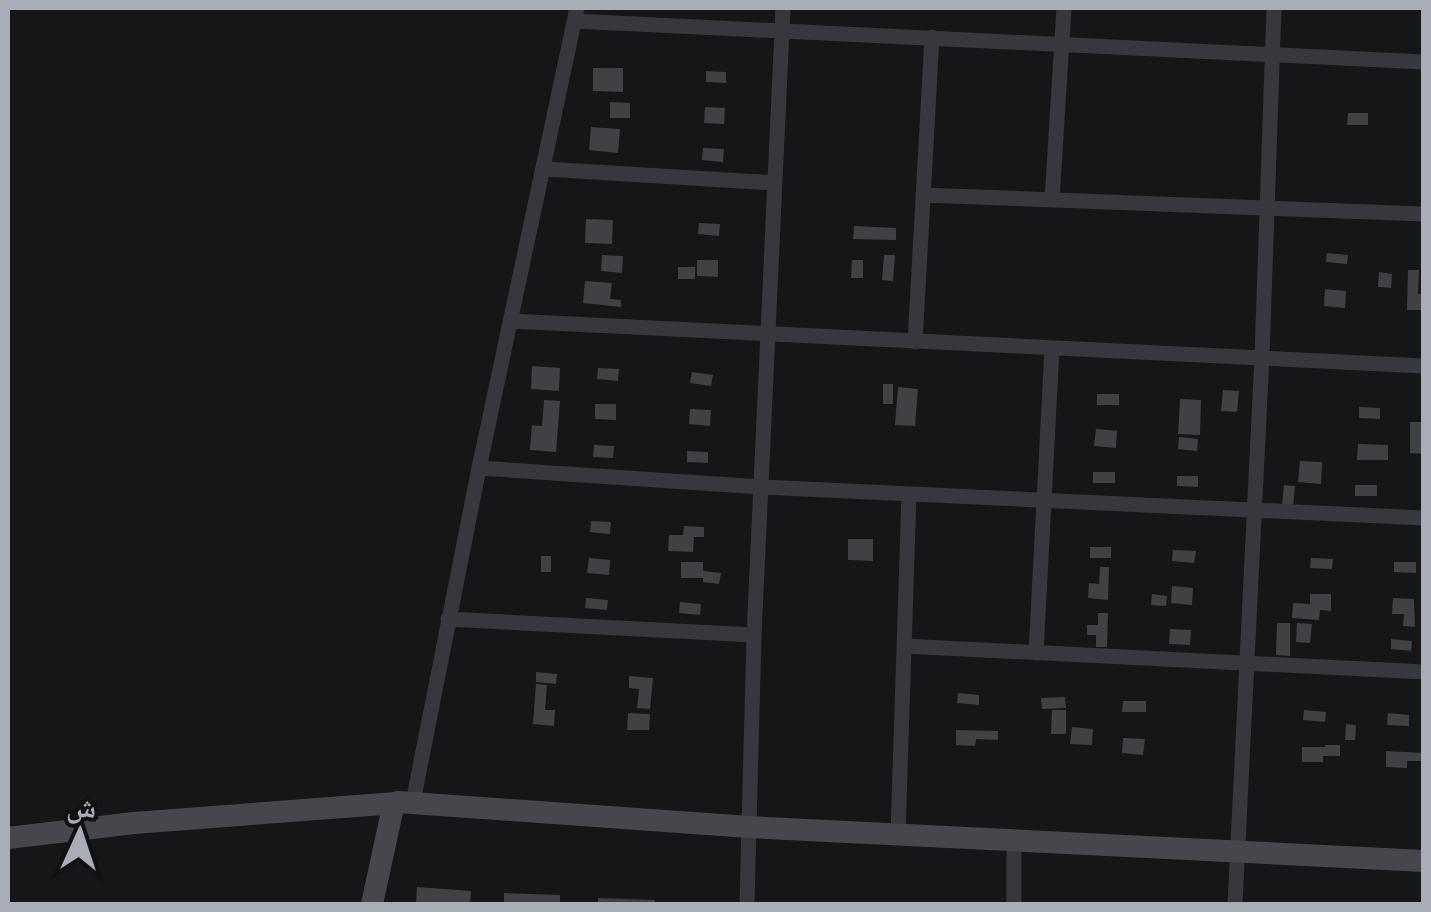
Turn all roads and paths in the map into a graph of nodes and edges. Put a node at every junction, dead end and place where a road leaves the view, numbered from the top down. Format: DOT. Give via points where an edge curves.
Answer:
graph roads {
  1 [pos="783,8"];
  2 [pos="1064,8"];
  3 [pos="1274,8"];
  4 [pos="576,14"];
  5 [pos="782,29"];
  6 [pos="932,37"];
  7 [pos="1062,44"];
  8 [pos="1271,55"];
  9 [pos="1424,62"];
  10 [pos="544,169"];
  11 [pos="774,183"];
  12 [pos="924,196"];
  13 [pos="1052,200"];
  14 [pos="1267,209"];
  15 [pos="1424,214"];
  16 [pos="511,321"];
  17 [pos="767,334"];
  18 [pos="916,342"];
  19 [pos="1052,349"];
  20 [pos="1262,356"];
  21 [pos="1424,366"];
  22 [pos="479,468"];
  23 [pos="761,487"];
  24 [pos="909,494"];
  25 [pos="1044,499"];
  26 [pos="1253,510"];
  27 [pos="1424,518"];
  28 [pos="448,619"];
  29 [pos="754,635"];
  30 [pos="904,646"];
  31 [pos="1036,653"];
  32 [pos="1247,664"];
  33 [pos="1424,672"];
  34 [pos="405,802"];
  35 [pos="749,827"];
  36 [pos="898,833"];
  37 [pos="8,838"];
  38 [pos="1014,839"];
  39 [pos="1238,850"];
  40 [pos="1424,861"];
  41 [pos="372,904"];
  42 [pos="747,904"];
  43 [pos="1014,904"];
  44 [pos="1235,904"];
  1 -- 5 [label="street"];
  2 -- 7 [label="street"];
  3 -- 8 [label="street"];
  4 -- 5 [label="street"];
  4 -- 10 [label="street"];
  5 -- 6 [label="street"];
  5 -- 11 [label="street"];
  6 -- 7 [label="street"];
  6 -- 12 [label="street"];
  7 -- 8 [label="street"];
  7 -- 13 [label="street"];
  8 -- 9 [label="street"];
  8 -- 14 [label="street"];
  10 -- 11 [label="street"];
  10 -- 16 [label="street"];
  11 -- 17 [label="street"];
  12 -- 13 [label="street"];
  12 -- 18 [label="street"];
  13 -- 14 [label="street"];
  14 -- 15 [label="street"];
  14 -- 20 [label="street"];
  16 -- 17 [label="street"];
  16 -- 22 [label="street"];
  17 -- 18 [label="street"];
  17 -- 23 [label="street"];
  18 -- 19 [label="street"];
  19 -- 20 [label="street"];
  19 -- 25 [label="street"];
  20 -- 21 [label="street"];
  20 -- 26 [label="street"];
  22 -- 23 [label="street"];
  22 -- 28 [label="street"];
  23 -- 24 [label="street"];
  23 -- 29 [label="street"];
  24 -- 25 [label="street"];
  24 -- 30 [label="street"];
  25 -- 26 [label="street"];
  25 -- 31 [label="street"];
  26 -- 27 [label="street"];
  26 -- 32 [label="street"];
  28 -- 29 [label="street"];
  28 -- 34 [label="street"];
  29 -- 35 [label="street"];
  30 -- 31 [label="street"];
  30 -- 36 [label="street"];
  31 -- 32 [label="street"];
  32 -- 33 [label="street"];
  32 -- 39 [label="street"];
  34 -- 35 [label="street"];
  34 -- 37 [label="street"];
  34 -- 41 [label="street"];
  35 -- 36 [label="street"];
  35 -- 42 [label="street"];
  36 -- 38 [label="street"];
  38 -- 39 [label="street"];
  38 -- 43 [label="street"];
  39 -- 40 [label="street"];
  39 -- 44 [label="street"];
}
